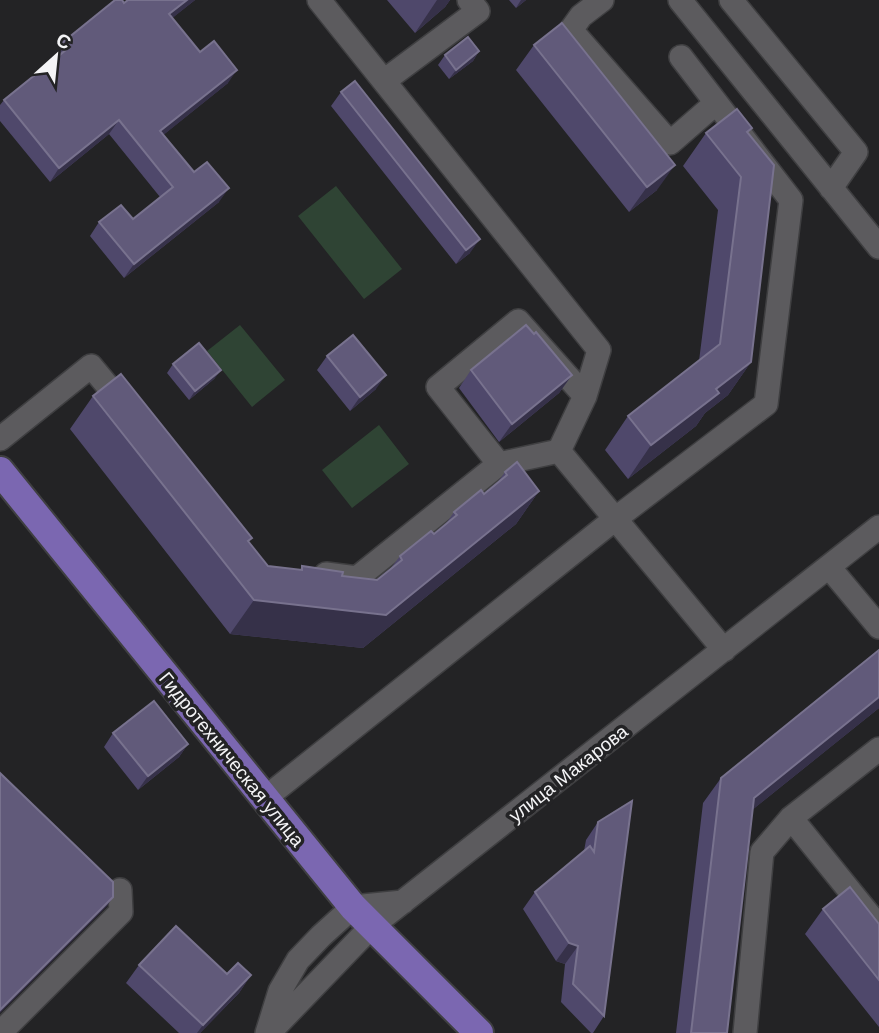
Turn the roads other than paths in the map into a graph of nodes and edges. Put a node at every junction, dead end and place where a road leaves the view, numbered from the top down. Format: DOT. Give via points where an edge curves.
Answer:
graph roads {
  1 [pos="319,0"];
  2 [pos="469,0"];
  3 [pos="602,0"];
  4 [pos="680,0"];
  5 [pos="731,0"];
  6 [pos="681,57"];
  7 [pos="384,81"];
  8 [pos="716,103"];
  9 [pos="831,188"];
  10 [pos="879,247"];
  11 [pos="585,396"];
  12 [pos="142,428"];
  13 [pos="0,439"];
  14 [pos="559,451"];
  15 [pos="499,464"];
  16 [pos="0,471"];
  17 [pos="615,519"];
  18 [pos="879,527"];
  19 [pos="829,567"];
  20 [pos="304,571"];
  21 [pos="879,627"];
  22 [pos="724,650"];
  23 [pos="879,749"];
  24 [pos="264,799"];
  25 [pos="791,818"];
  26 [pos="120,890"];
  27 [pos="362,917"];
  28 [pos="879,927"];
  29 [pos="0,1033"];
  30 [pos="268,1033"];
  31 [pos="479,1033"];
  32 [pos="745,1033"];
  1 -- 7 [label="street"];
  2 -- 7 [label="street" via="478,11"];
  3 -- 8 [label="street" via="571,30 670,143"];
  4 -- 9 [label="street"];
  5 -- 9 [label="street" via="856,152"];
  6 -- 8 [label="street"];
  7 -- 11 [label="street" via="599,350"];
  8 -- 17 [label="street" via="791,200 766,404"];
  9 -- 10 [label="street"];
  11 -- 14 [label="street"];
  11 -- 15 [label="street" via="518,321 438,387"];
  12 -- 13 [label="street" via="91,366"];
  14 -- 15 [label="street"];
  14 -- 17 [label="street"];
  15 -- 20 [label="street" via="357,578"];
  16 -- 24 [label="main road, Гидротехническая улица"];
  17 -- 22 [label="street"];
  17 -- 24 [label="street"];
  18 -- 19 [label="street, улица Макарова"];
  19 -- 21 [label="street"];
  19 -- 22 [label="street, улица Макарова"];
  22 -- 27 [label="street, улица Макарова" via="403,902"];
  23 -- 25 [label="street"];
  24 -- 27 [label="main road, Гидротехническая улица"];
  25 -- 28 [label="street"];
  25 -- 32 [label="street" via="762,852"];
  26 -- 29 [label="street" via="121,912"];
  27 -- 30 [label="street" via="298,960 280,991"];
  27 -- 31 [label="main road, Гидротехническая улица"];
}
